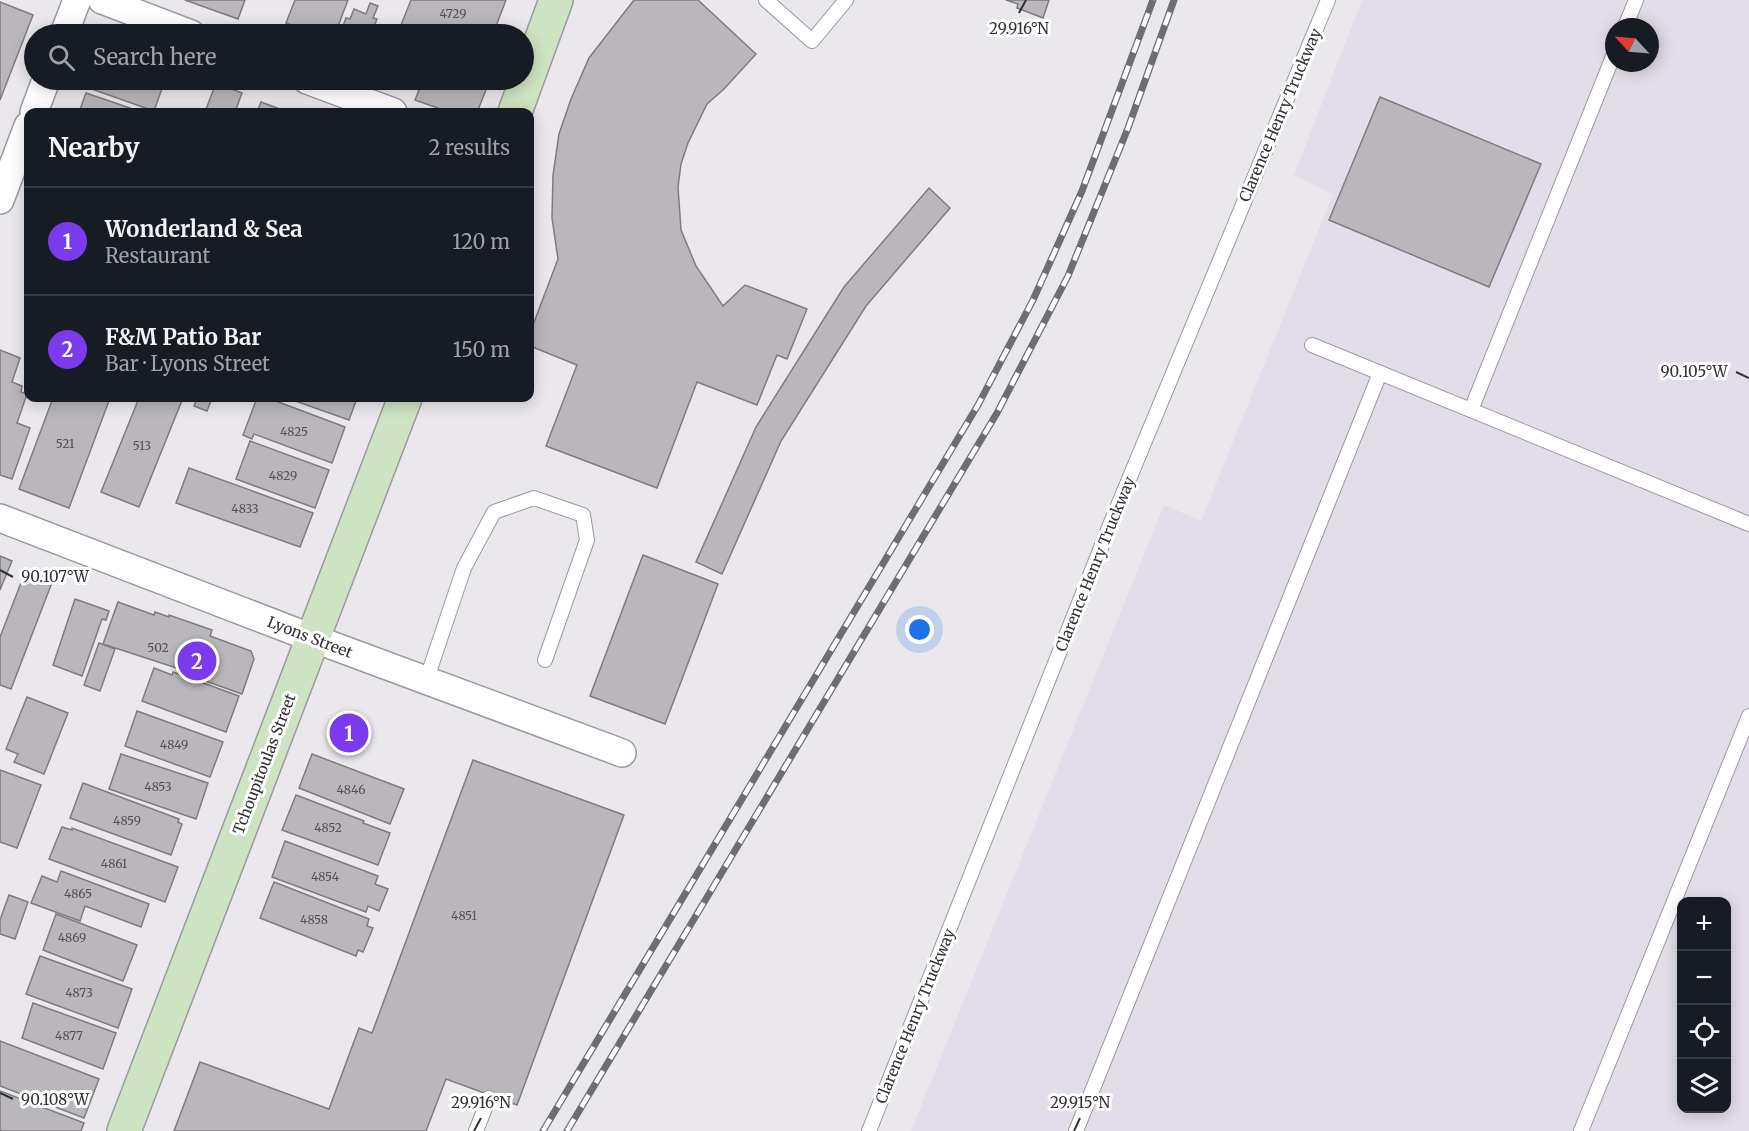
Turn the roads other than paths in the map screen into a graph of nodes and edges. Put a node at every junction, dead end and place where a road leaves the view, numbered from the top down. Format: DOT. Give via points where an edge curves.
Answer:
graph roads {
  1 [pos="77,0"];
  2 [pos="102,0"];
  3 [pos="556,0"];
  4 [pos="766,0"];
  5 [pos="846,0"];
  6 [pos="1328,0"];
  7 [pos="1636,0"];
  8 [pos="1629,18"];
  9 [pos="68,24"];
  10 [pos="165,24"];
  11 [pos="534,60"];
  12 [pos="1607,72"];
  13 [pos="42,90"];
  14 [pos="334,90"];
  15 [pos="523,90"];
  16 [pos="36,108"];
  17 [pos="382,108"];
  18 [pos="516,108"];
  19 [pos="24,137"];
  20 [pos="0,200"];
  21 [pos="1312,345"];
  22 [pos="1380,373"];
  23 [pos="403,402"];
  24 [pos="1471,411"];
  25 [pos="0,518"];
  26 [pos="1749,524"];
  27 [pos="312,638"];
  28 [pos="546,660"];
  29 [pos="426,681"];
  30 [pos="1749,716"];
  31 [pos="622,753"];
  32 [pos="489,1098"];
  33 [pos="124,1131"];
  34 [pos="476,1131"];
  35 [pos="869,1131"];
  36 [pos="1077,1131"];
  37 [pos="1581,1131"];
  1 -- 9 [label="street"];
  2 -- 10 [label="street"];
  3 -- 11 [label="street"];
  4 -- 5 [label="lane" via="812,41"];
  6 -- 35 [label="lane, Clarence Henry Truckway" via="1110,525"];
  7 -- 8 [label="lane"];
  12 -- 24 [label="lane"];
  13 -- 16 [label="street"];
  14 -- 17 [label="street"];
  15 -- 18 [label="street"];
  19 -- 20 [label="street"];
  21 -- 22 [label="lane"];
  22 -- 24 [label="lane"];
  22 -- 36 [label="lane"];
  23 -- 27 [label="street, Tchoupitoulas Street"];
  24 -- 26 [label="lane"];
  25 -- 27 [label="street, Lyons Street"];
  27 -- 29 [label="street, Lyons Street"];
  27 -- 33 [label="street, Tchoupitoulas Street"];
  28 -- 29 [label="lane" via="587,540 583,515 534,498 494,512 464,568"];
  29 -- 31 [label="street, Lyons Street"];
  30 -- 37 [label="lane"];
  32 -- 34 [label="lane"];
}
